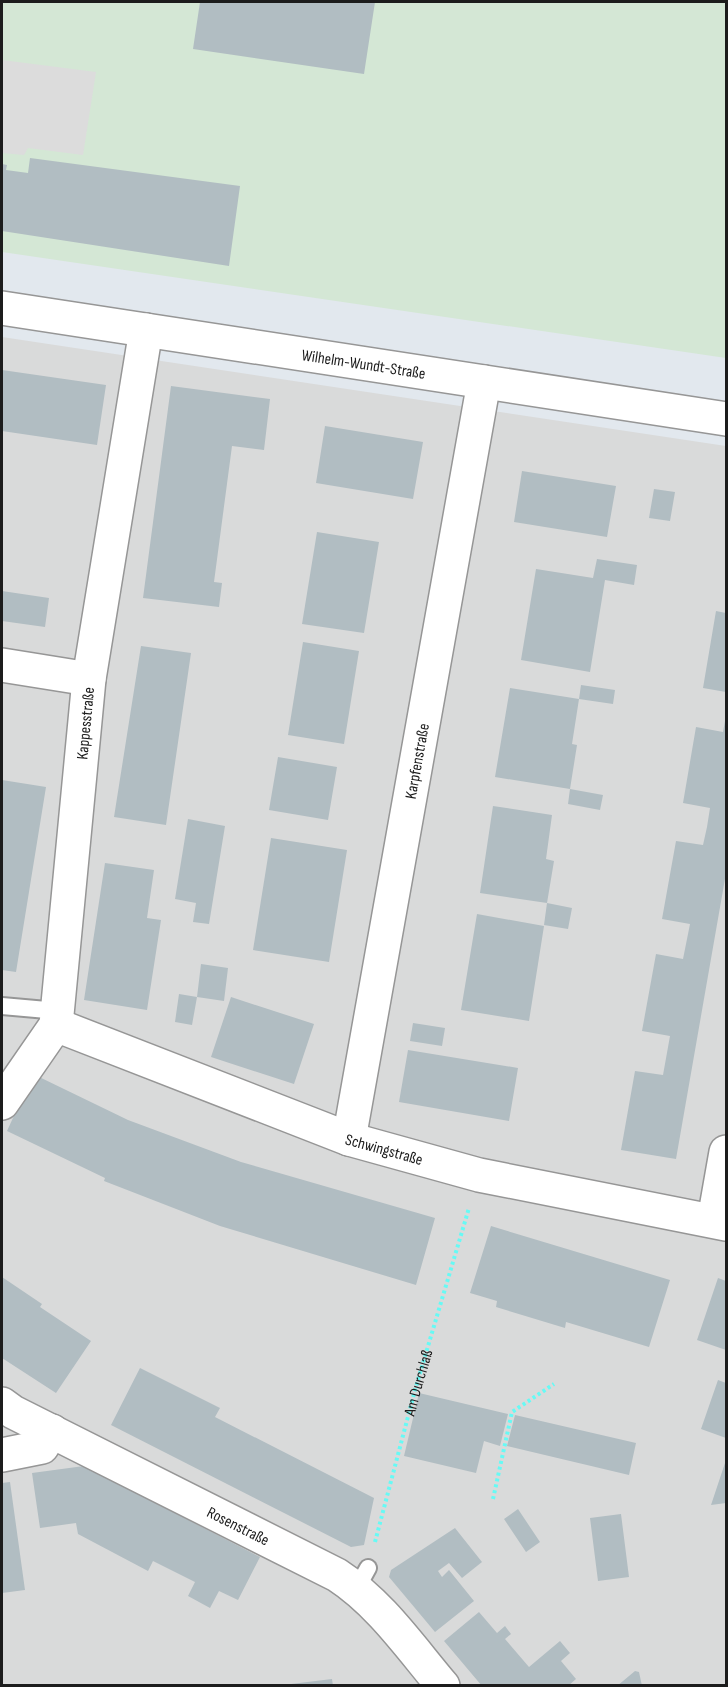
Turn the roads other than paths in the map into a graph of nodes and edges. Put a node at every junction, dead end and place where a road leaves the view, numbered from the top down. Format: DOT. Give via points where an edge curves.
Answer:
graph roads {
  1 [pos="2,308"];
  2 [pos="146,330"];
  3 [pos="484,382"];
  4 [pos="726,419"];
  5 [pos="2,665"];
  6 [pos="89,679"];
  7 [pos="2,1006"];
  8 [pos="57,1018"];
  9 [pos="2,1103"];
  10 [pos="349,1139"];
  11 [pos="726,1152"];
  12 [pos="720,1222"];
  13 [pos="2,1404"];
  14 [pos="52,1431"];
  15 [pos="2,1455"];
  16 [pos="443,1686"];
  1 -- 2 [label="street, Wilhelm-Wundt-Straße"];
  2 -- 3 [label="street, Wilhelm-Wundt-Straße"];
  2 -- 6 [label="street, Kappesstraße"];
  3 -- 4 [label="street, Wilhelm-Wundt-Straße"];
  3 -- 10 [label="street, Karpfenstraße"];
  5 -- 6 [label="street"];
  6 -- 8 [label="street, Kappesstraße"];
  7 -- 8 [label="lane"];
  8 -- 9 [label="street, Kappesstraße"];
  8 -- 10 [label="street, Schwingstraße"];
  10 -- 12 [label="street, Schwingstraße" via="479,1176"];
  11 -- 12 [label="street"];
  13 -- 14 [label="street, Rosenstraße"];
  14 -- 15 [label="street" via="42,1447"];
  14 -- 16 [label="street, Rosenstraße" via="337,1575 362,1578 376,1606"];
}
